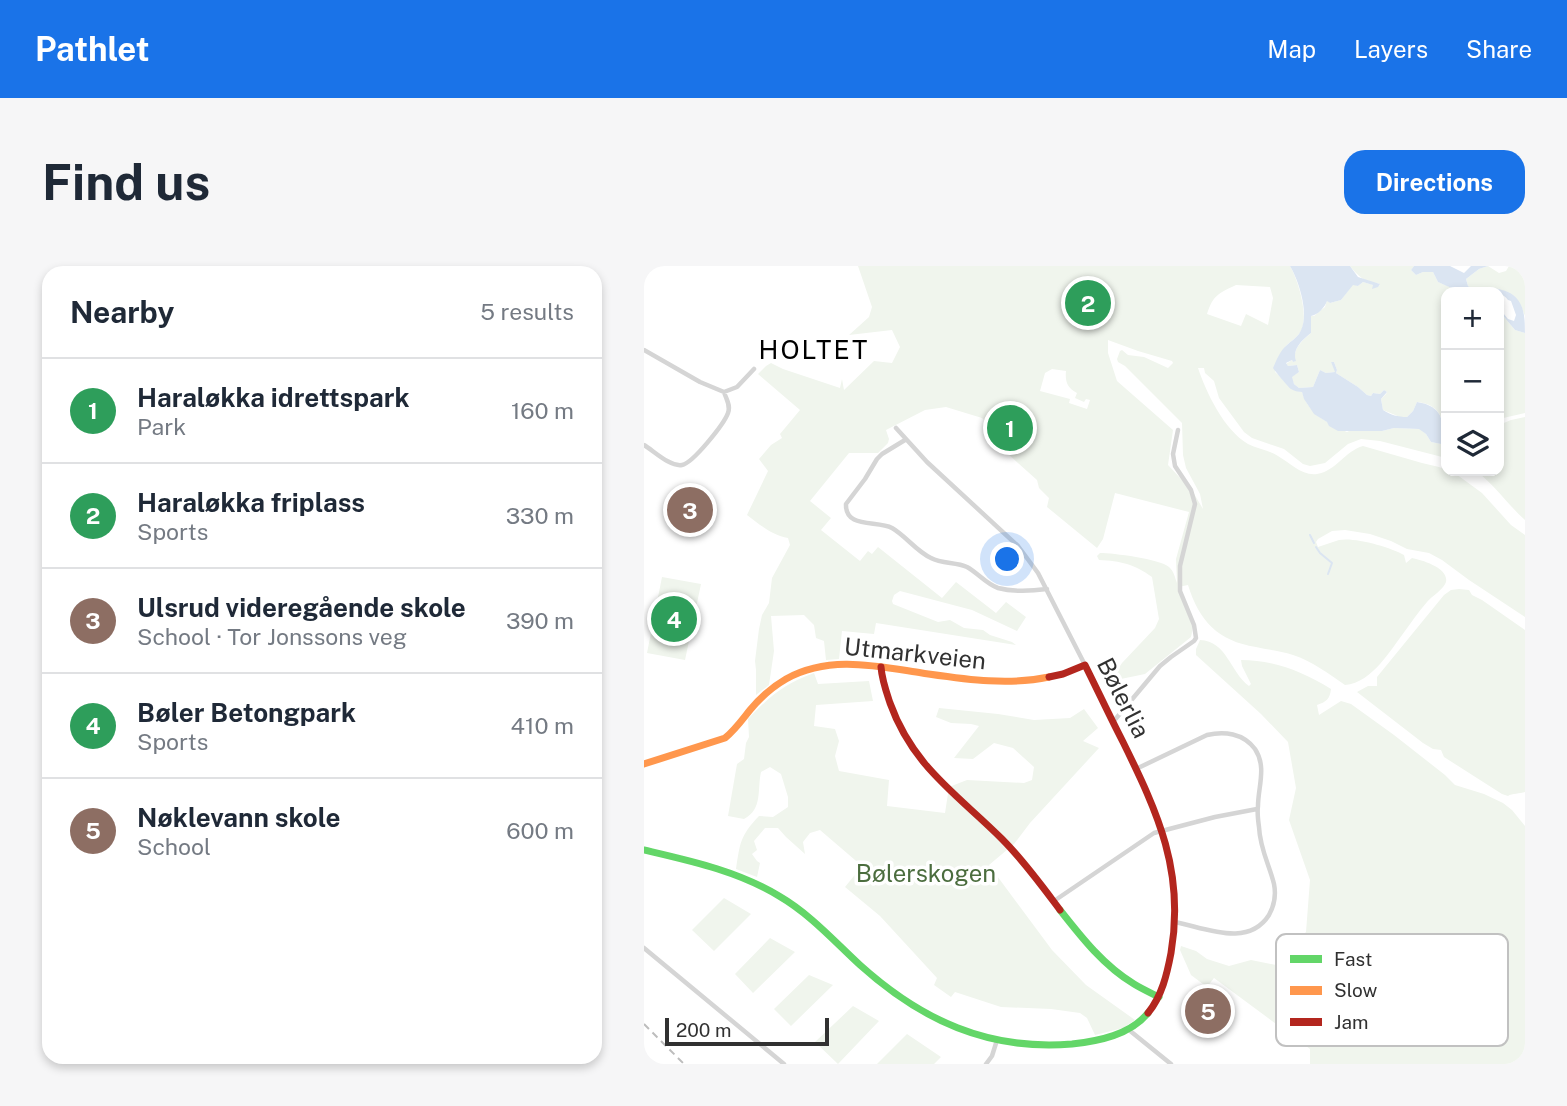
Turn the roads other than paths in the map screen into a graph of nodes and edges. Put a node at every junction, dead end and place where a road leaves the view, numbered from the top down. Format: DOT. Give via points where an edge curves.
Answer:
graph roads {
  1 [pos="644,350"];
  2 [pos="754,369"];
  3 [pos="724,392"];
  4 [pos="896,428"];
  5 [pos="1178,430"];
  6 [pos="905,440"];
  7 [pos="644,445"];
  8 [pos="1046,589"];
  9 [pos="1084,665"];
  10 [pos="881,667"];
  11 [pos="1113,722"];
  12 [pos="644,764"];
  13 [pos="1136,768"];
  14 [pos="1257,809"];
  15 [pos="1162,831"];
  16 [pos="644,850"];
  17 [pos="1054,901"];
  18 [pos="1175,922"];
  19 [pos="644,948"];
  20 [pos="1159,997"];
  21 [pos="1129,1030"];
  22 [pos="997,1040"];
  23 [pos="784,1064"];
  24 [pos="986,1064"];
  25 [pos="1171,1064"];
  1 -- 3 [label="street"];
  2 -- 3 [label="street" via="737,387"];
  3 -- 7 [label="street" via="729,412 690,462 676,465"];
  4 -- 6 [label="street, Bølerlia"];
  5 -- 11 [label="street" via="1174,460 1195,504 1179,581 1196,638 1160,666"];
  6 -- 8 [label="street, Bølerlia" via="1013,540"];
  6 -- 8 [label="street" via="873,464 846,504 850,517 893,528 927,556 965,566 999,588"];
  8 -- 9 [label="street, Bølerlia"];
  9 -- 10 [label="street, Utmarkveien" via="1065,673 1006,681"];
  9 -- 11 [label="street, Bølerlia"];
  10 -- 12 [label="street, Utmarkveien" via="835,664 796,674 766,693 723,739"];
  10 -- 17 [label="street" via="895,718 921,761 1011,848"];
  11 -- 13 [label="street, Bølerlia"];
  13 -- 14 [label="street" via="1207,734 1235,734 1252,746 1259,758 1262,774"];
  13 -- 15 [label="street, Bølerlia"];
  14 -- 15 [label="street"];
  14 -- 18 [label="street" via="1262,848 1275,889 1273,907 1264,921 1236,934"];
  15 -- 17 [label="street"];
  15 -- 18 [label="street, Bølerlia" via="1173,878"];
  16 -- 22 [label="street, Bølerlia" via="731,873 782,896 895,995 943,1023"];
  17 -- 20 [label="street" via="1099,957"];
  18 -- 20 [label="street, Bølerlia"];
  19 -- 23 [label="street"];
  20 -- 21 [label="street, Bølerlia" via="1147,1016"];
  21 -- 22 [label="street, Bølerlia" via="1061,1045"];
  21 -- 25 [label="street"];
  22 -- 24 [label="street"];
}
